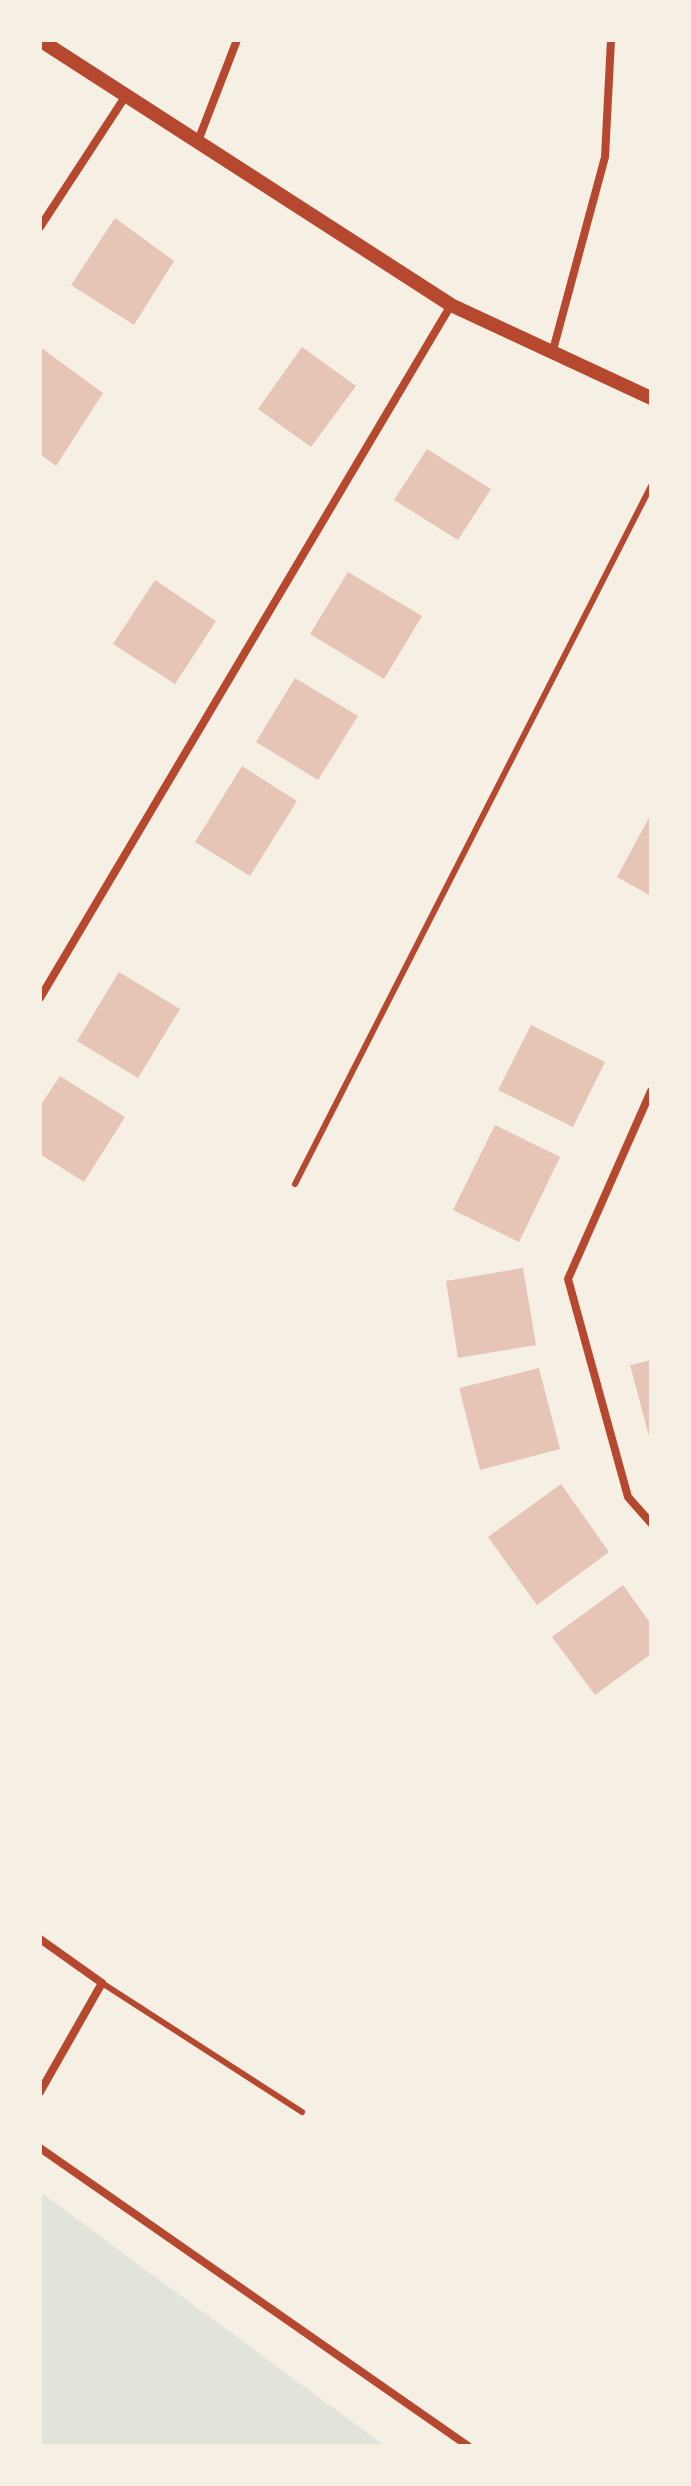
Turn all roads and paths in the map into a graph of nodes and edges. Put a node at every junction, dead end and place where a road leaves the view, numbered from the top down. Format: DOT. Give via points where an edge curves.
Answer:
graph roads {
  1 [pos="40,40"];
  2 [pos="237,40"];
  3 [pos="611,40"];
  4 [pos="125,97"];
  5 [pos="198,141"];
  6 [pos="40,227"];
  7 [pos="451,305"];
  8 [pos="553,350"];
  9 [pos="651,398"];
  10 [pos="651,486"];
  11 [pos="40,998"];
  12 [pos="651,1091"];
  13 [pos="295,1184"];
  14 [pos="651,1523"];
  15 [pos="40,1939"];
  16 [pos="102,1983"];
  17 [pos="40,2092"];
  18 [pos="302,2112"];
  19 [pos="40,2148"];
  20 [pos="468,2446"];
  1 -- 4 [label="street"];
  2 -- 5 [label="street"];
  3 -- 8 [label="street" via="605,157"];
  4 -- 5 [label="street"];
  4 -- 6 [label="street"];
  5 -- 7 [label="street"];
  7 -- 8 [label="street"];
  7 -- 11 [label="street"];
  8 -- 9 [label="street"];
  10 -- 13 [label="lane"];
  12 -- 14 [label="street" via="568,1279 628,1497"];
  15 -- 16 [label="street"];
  16 -- 17 [label="street"];
  16 -- 18 [label="lane"];
  19 -- 20 [label="street"];
}
